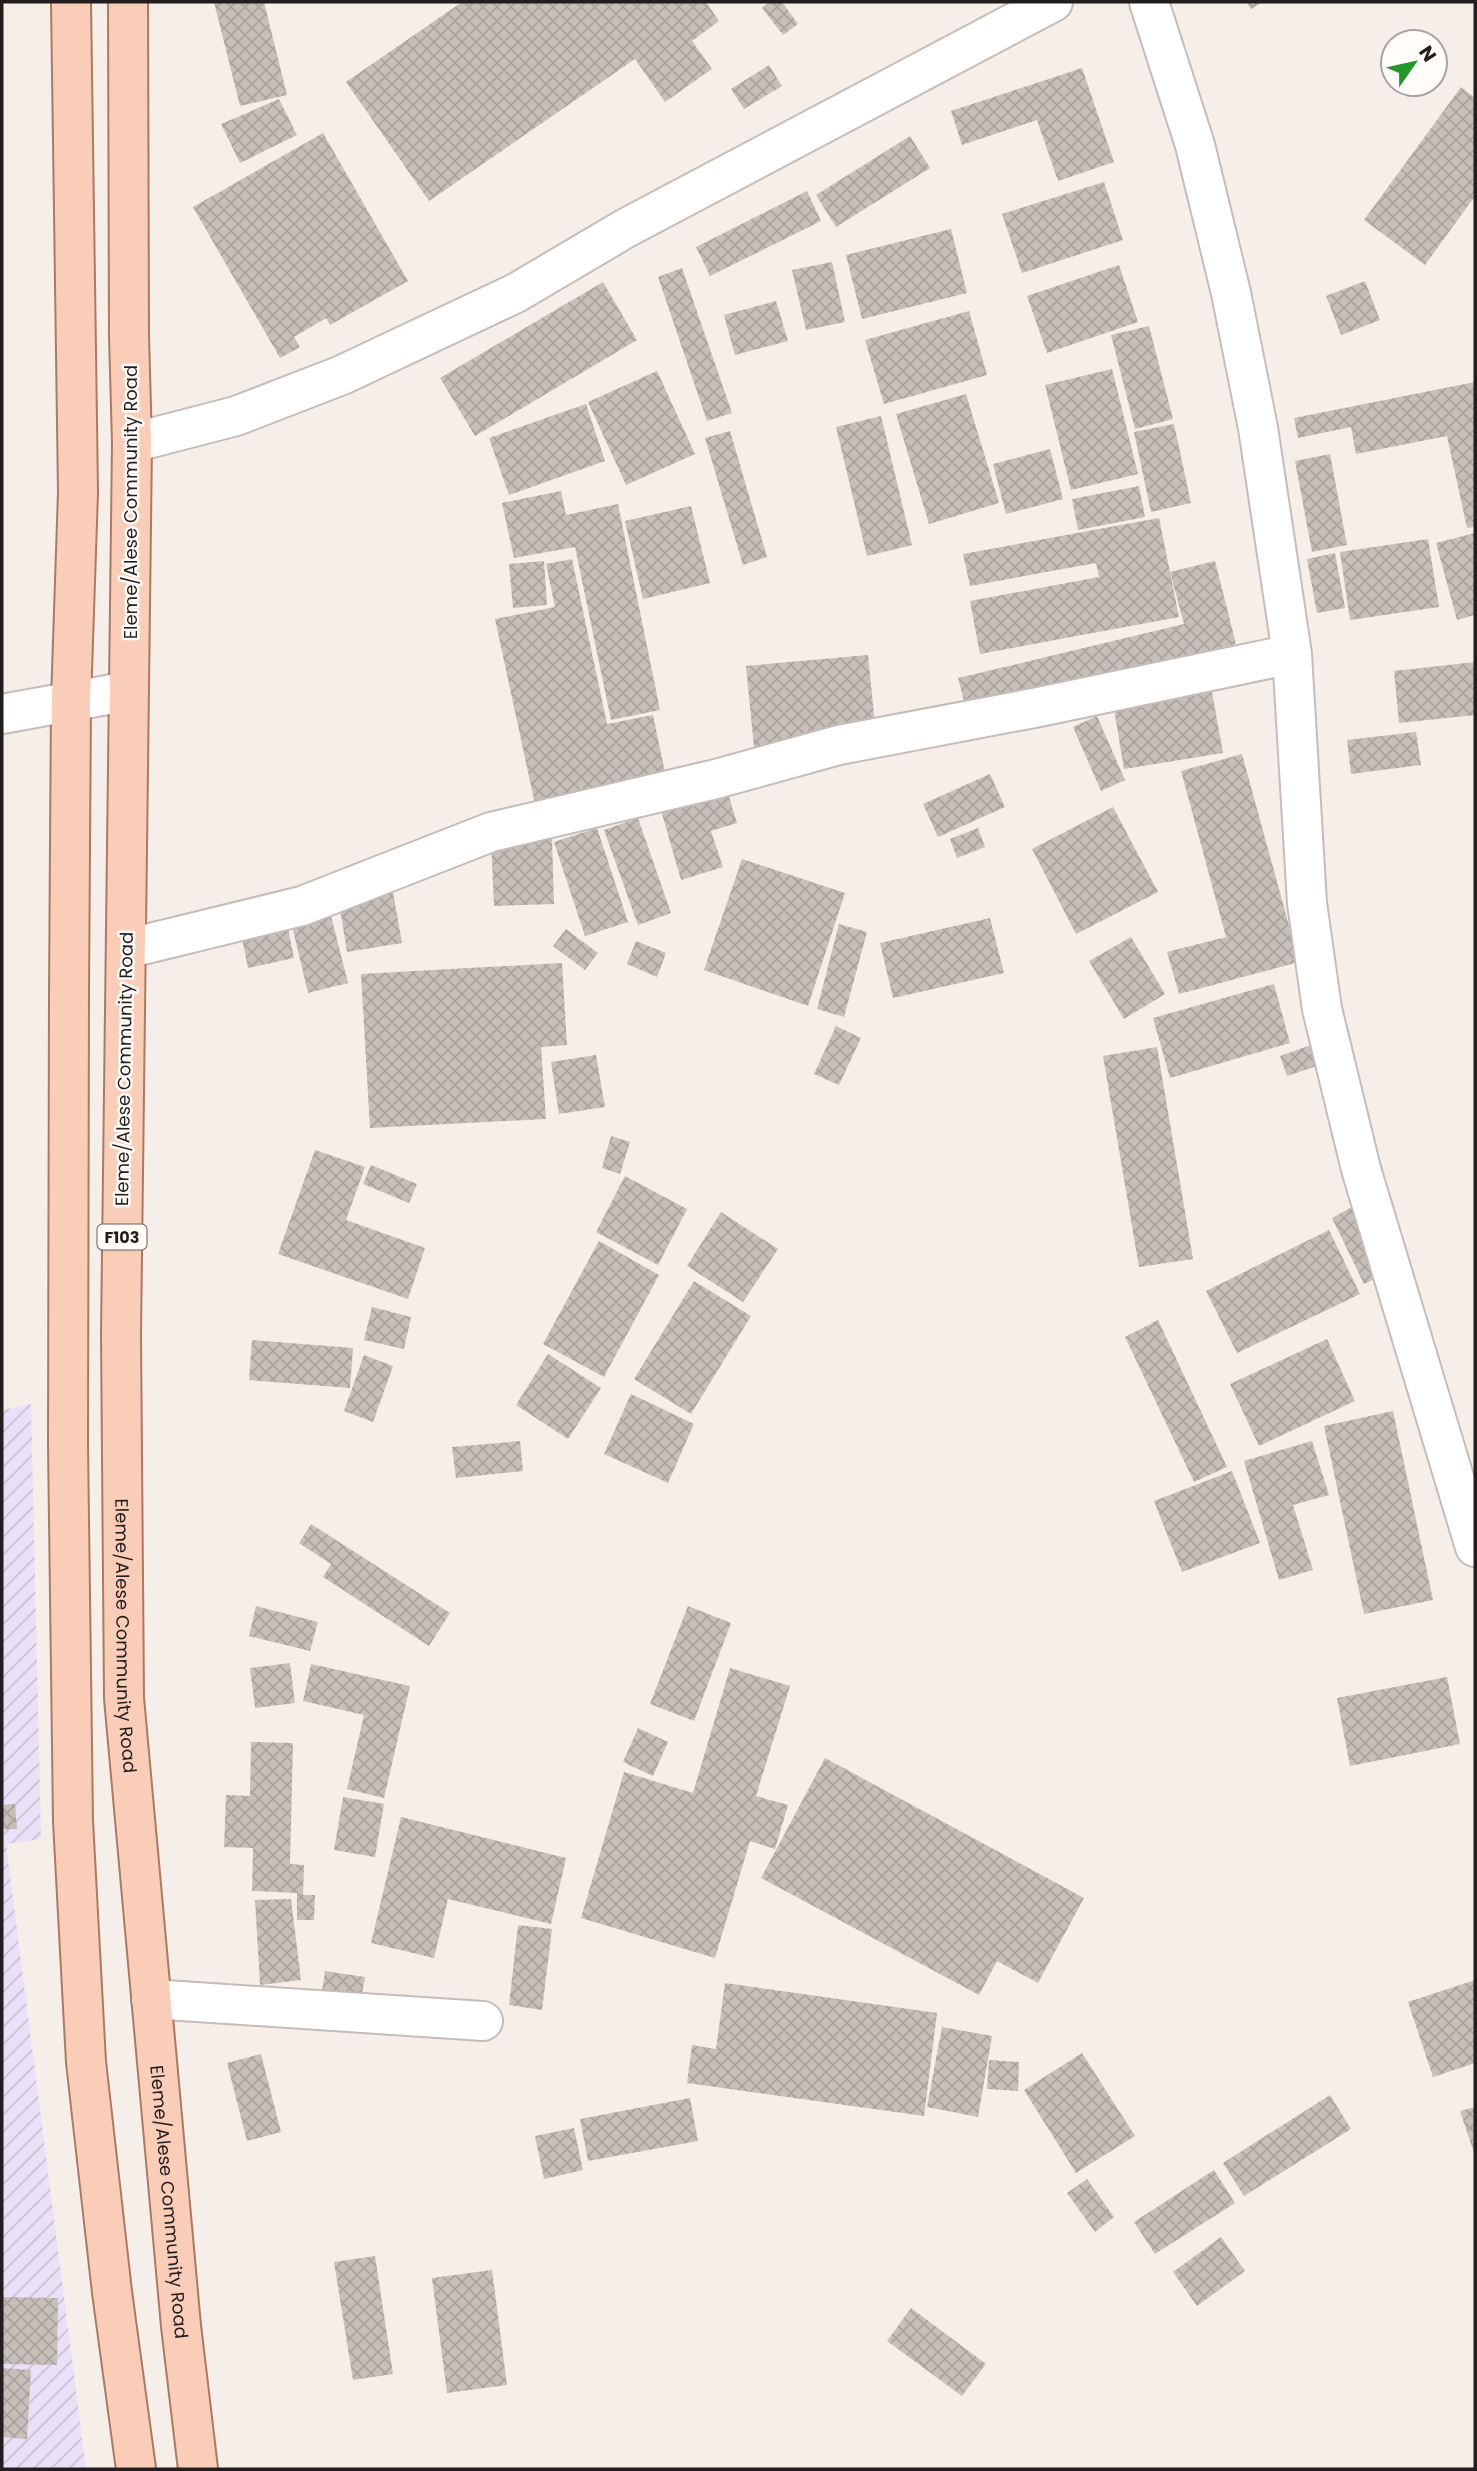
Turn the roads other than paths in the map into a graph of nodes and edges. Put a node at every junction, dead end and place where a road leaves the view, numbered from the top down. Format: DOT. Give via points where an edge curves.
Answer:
graph roads {
  1 [pos="71,2"];
  2 [pos="128,2"];
  3 [pos="1053,2"];
  4 [pos="1149,2"];
  5 [pos="132,443"];
  6 [pos="1292,654"];
  7 [pos="129,691"];
  8 [pos="71,701"];
  9 [pos="2,714"];
  10 [pos="126,949"];
  11 [pos="1475,1547"];
  12 [pos="151,1999"];
  13 [pos="483,2021"];
  14 [pos="136,2469"];
  15 [pos="198,2469"];
  1 -- 8 [label="main road" via="78,481"];
  2 -- 5 [label="main road, Eleme/Alese Community Road / F103"];
  3 -- 5 [label="street" via="638,222 516,293 342,374 236,416"];
  4 -- 6 [label="street" via="1195,145 1231,293 1258,428"];
  5 -- 7 [label="main road, Eleme/Alese Community Road / F103"];
  6 -- 10 [label="street" via="839,745 491,832 302,906"];
  6 -- 11 [label="street" via="1307,903 1322,1009 1362,1168"];
  7 -- 8 [label="street"];
  7 -- 10 [label="main road, Eleme/Alese Community Road / F103"];
  8 -- 9 [label="street"];
  8 -- 14 [label="main road" via="68,1444 73,1821 86,2062"];
  10 -- 12 [label="main road, Eleme/Alese Community Road / F103" via="121,1335 124,1698"];
  12 -- 13 [label="street"];
  12 -- 15 [label="main road, Eleme/Alese Community Road / F103"];
}
